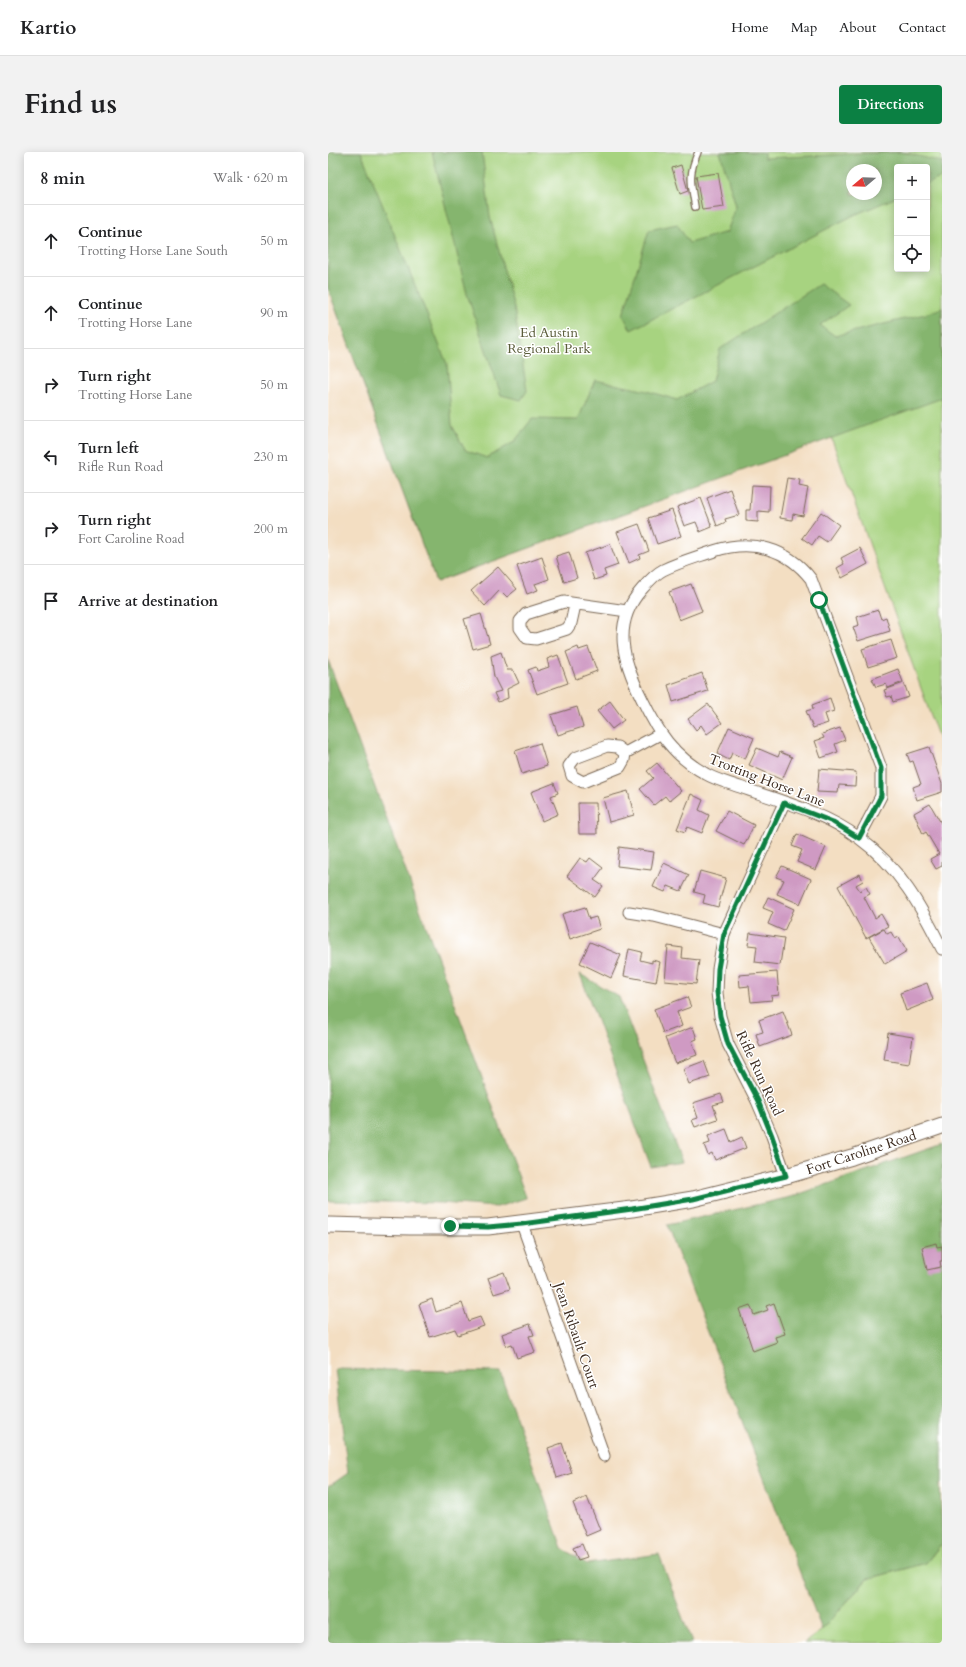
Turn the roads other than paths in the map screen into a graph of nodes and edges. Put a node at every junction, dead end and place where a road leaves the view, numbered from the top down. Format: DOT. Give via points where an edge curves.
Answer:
graph roads {
  1 [pos="698,152"];
  2 [pos="695,207"];
  3 [pos="575,605"];
  4 [pos="627,612"];
  5 [pos="660,734"];
  6 [pos="625,753"];
  7 [pos="784,803"];
  8 [pos="859,838"];
  9 [pos="628,912"];
  10 [pos="724,934"];
  11 [pos="942,949"];
  12 [pos="942,1126"];
  13 [pos="786,1176"];
  14 [pos="522,1224"];
  15 [pos="328,1225"];
  16 [pos="604,1456"];
  1 -- 2 [label="lane" via="690,175"];
  3 -- 3 [label="street" via="564,602 526,614 520,621 520,628 526,638 536,639 567,629"];
  3 -- 4 [label="street"];
  4 -- 5 [label="street, Trotting Horse Lane" via="623,631 626,662"];
  4 -- 8 [label="street" via="640,591 662,570 721,549 739,546 762,547 779,551 797,565 811,579 881,768 881,796"];
  5 -- 6 [label="street"];
  5 -- 7 [label="street, Trotting Horse Lane" via="682,758 707,775"];
  6 -- 6 [label="street" via="617,747 607,746 575,758 569,766 572,776 583,782 620,768"];
  7 -- 8 [label="street, Trotting Horse Lane" via="833,822"];
  7 -- 10 [label="street, Rifle Run Road"];
  8 -- 11 [label="street, Trotting Horse Lane" via="899,876 912,893"];
  9 -- 10 [label="street"];
  10 -- 13 [label="street, Rifle Run Road" via="718,969 720,1016 728,1044 758,1101"];
  12 -- 13 [label="street, Fort Caroline Road" via="852,1157"];
  13 -- 14 [label="street, Fort Caroline Road" via="693,1199"];
  14 -- 15 [label="street, Fort Caroline Road" via="460,1227"];
  14 -- 16 [label="street, Jean Ribault Court"];
}
